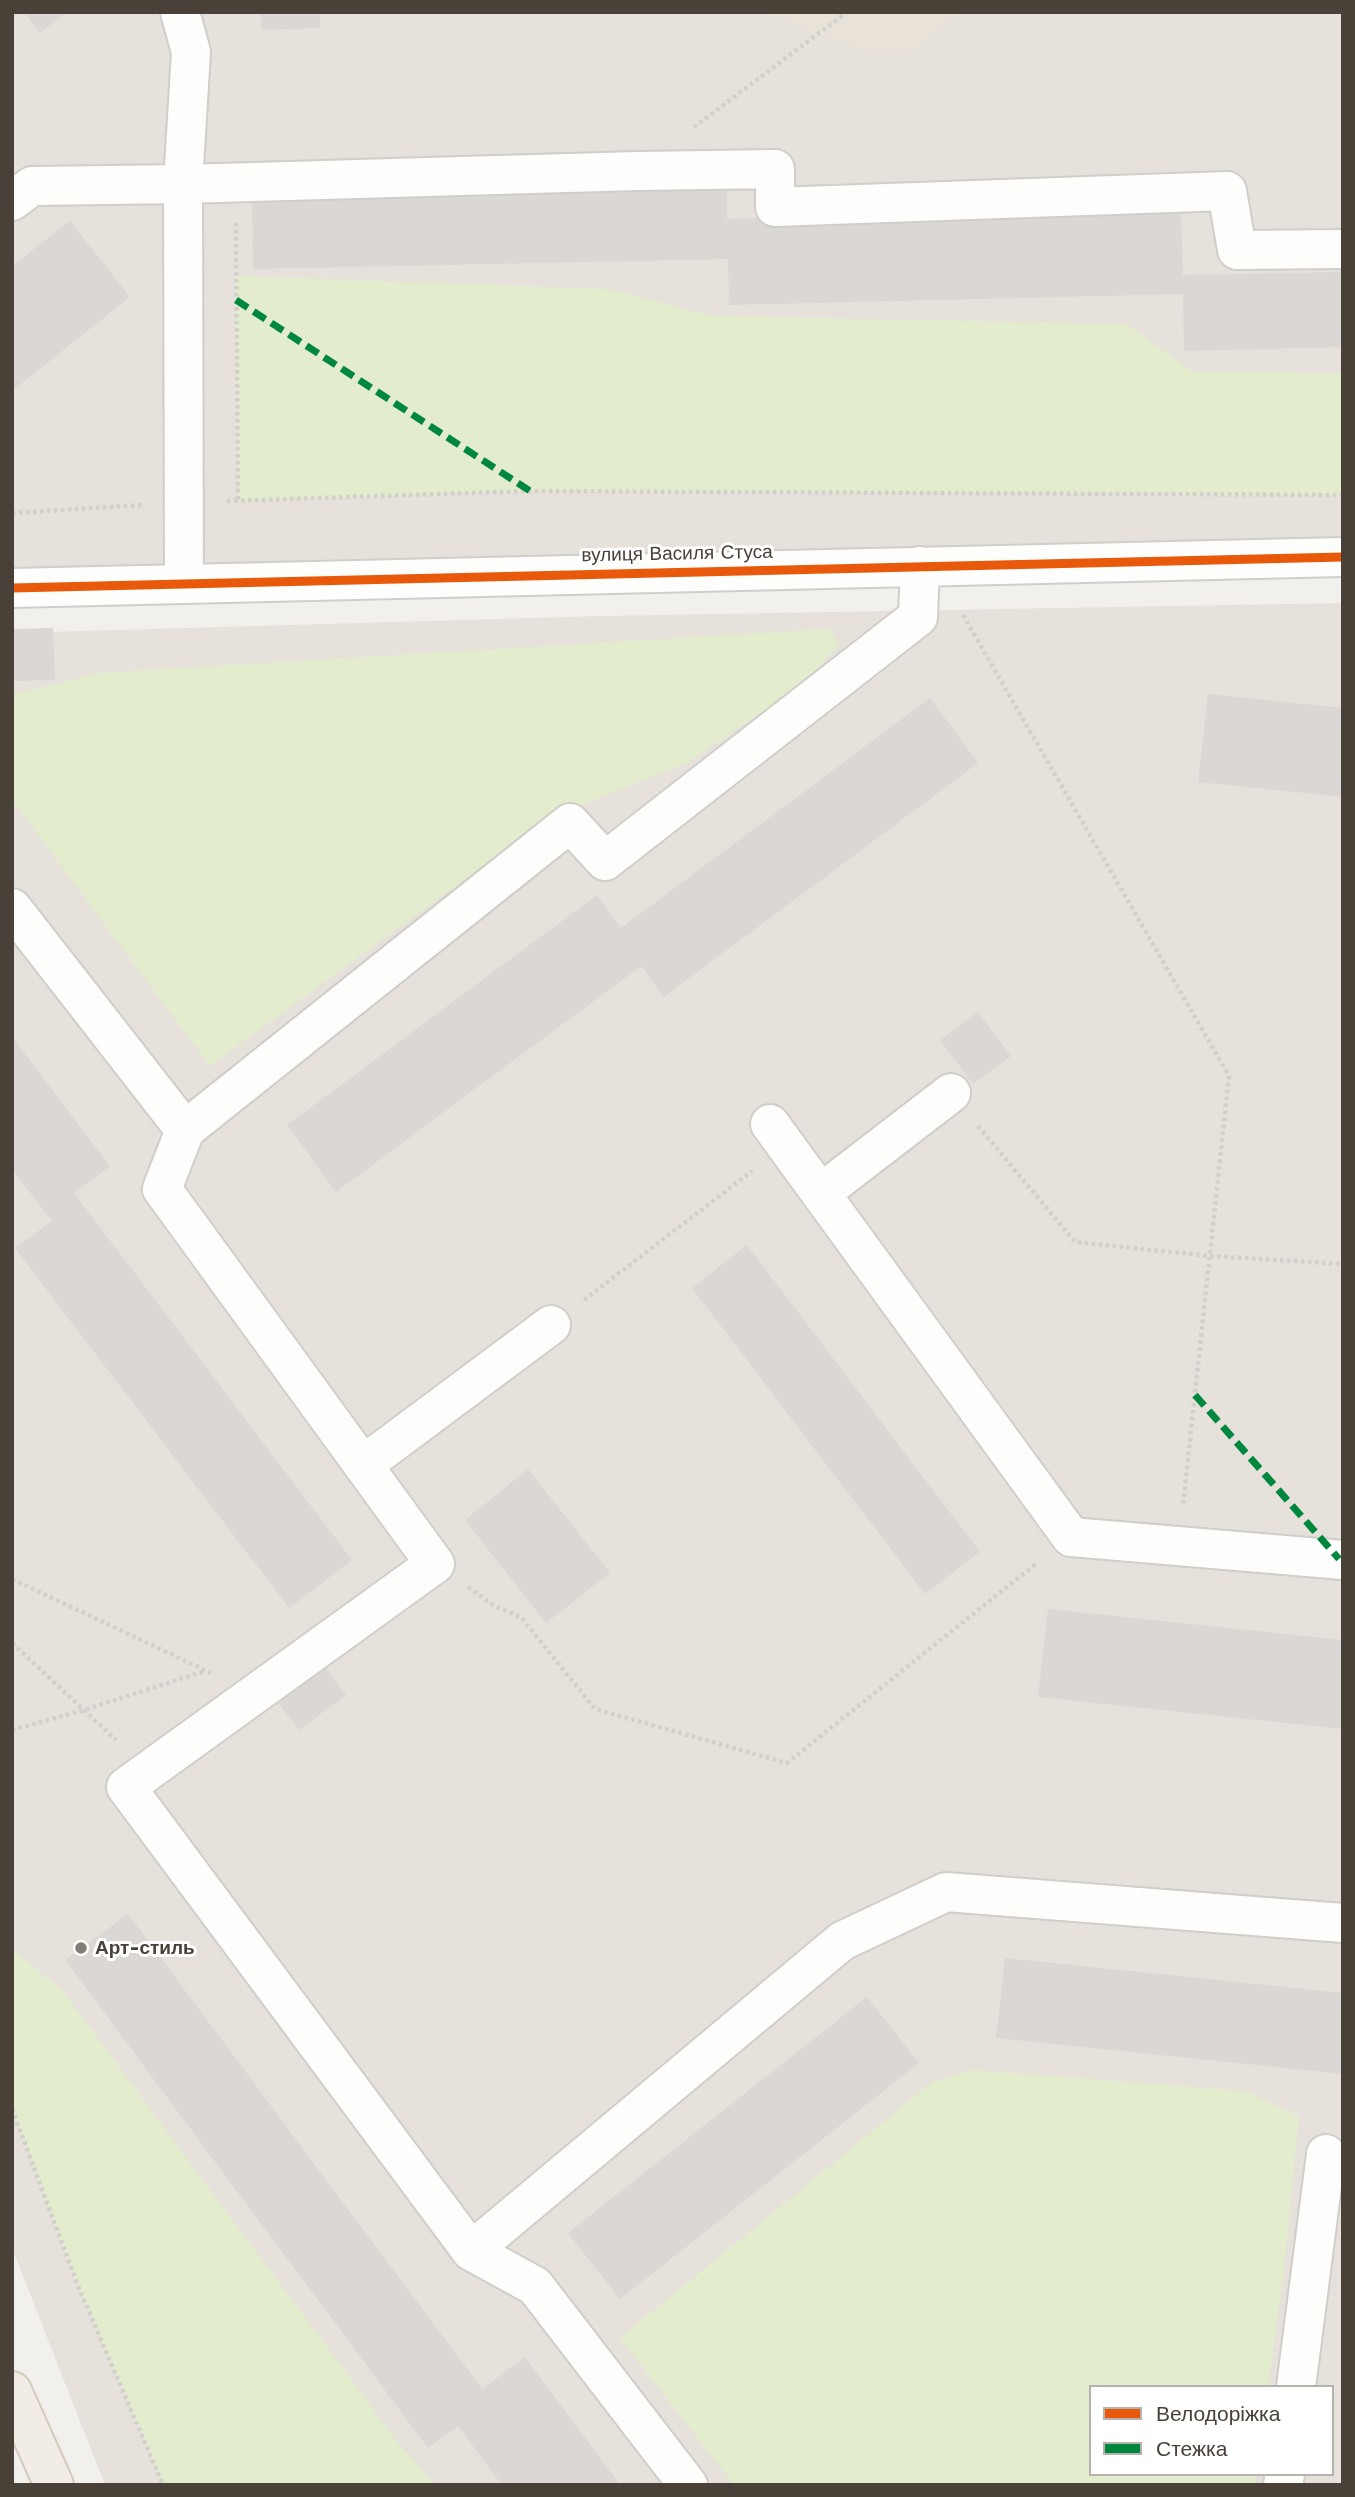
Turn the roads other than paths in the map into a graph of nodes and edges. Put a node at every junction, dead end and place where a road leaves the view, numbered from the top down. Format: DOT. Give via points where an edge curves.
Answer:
graph roads {
  1 [pos="180,12"];
  2 [pos="183,184"];
  3 [pos="12,201"];
  4 [pos="1343,249"];
  5 [pos="1343,557"];
  6 [pos="927,566"];
  7 [pos="184,584"];
  8 [pos="12,588"];
  9 [pos="12,908"];
  10 [pos="951,1093"];
  11 [pos="185,1130"];
  12 [pos="778,1135"];
  13 [pos="821,1193"];
  14 [pos="551,1325"];
  15 [pos="363,1465"];
  16 [pos="1343,1560"];
  17 [pos="1343,1923"];
  18 [pos="1326,2154"];
  19 [pos="471,2251"];
  20 [pos="1296,2385"];
  21 [pos="12,2390"];
  22 [pos="54,2485"];
  23 [pos="688,2485"];
  1 -- 2 [label="street" via="191,52"];
  2 -- 3 [label="street" via="32,186"];
  2 -- 4 [label="street" via="775,169 775,207 1227,191 1237,250"];
  2 -- 7 [label="street"];
  5 -- 6 [label="street, вулиця Василя Стуса"];
  6 -- 7 [label="street, вулиця Василя Стуса"];
  6 -- 11 [label="street" via="918,617 605,861 570,823"];
  7 -- 8 [label="street, вулиця Василя Стуса"];
  9 -- 11 [label="street"];
  10 -- 13 [label="street"];
  11 -- 15 [label="street" via="162,1189"];
  12 -- 13 [label="street"];
  13 -- 16 [label="street" via="1071,1537"];
  14 -- 15 [label="street"];
  15 -- 19 [label="street" via="435,1564 126,1787"];
  17 -- 19 [label="street" via="946,1892 842,1941"];
  18 -- 20 [label="street"];
  19 -- 23 [label="street" via="535,2286"];
  21 -- 22 [label="main road"];
}
